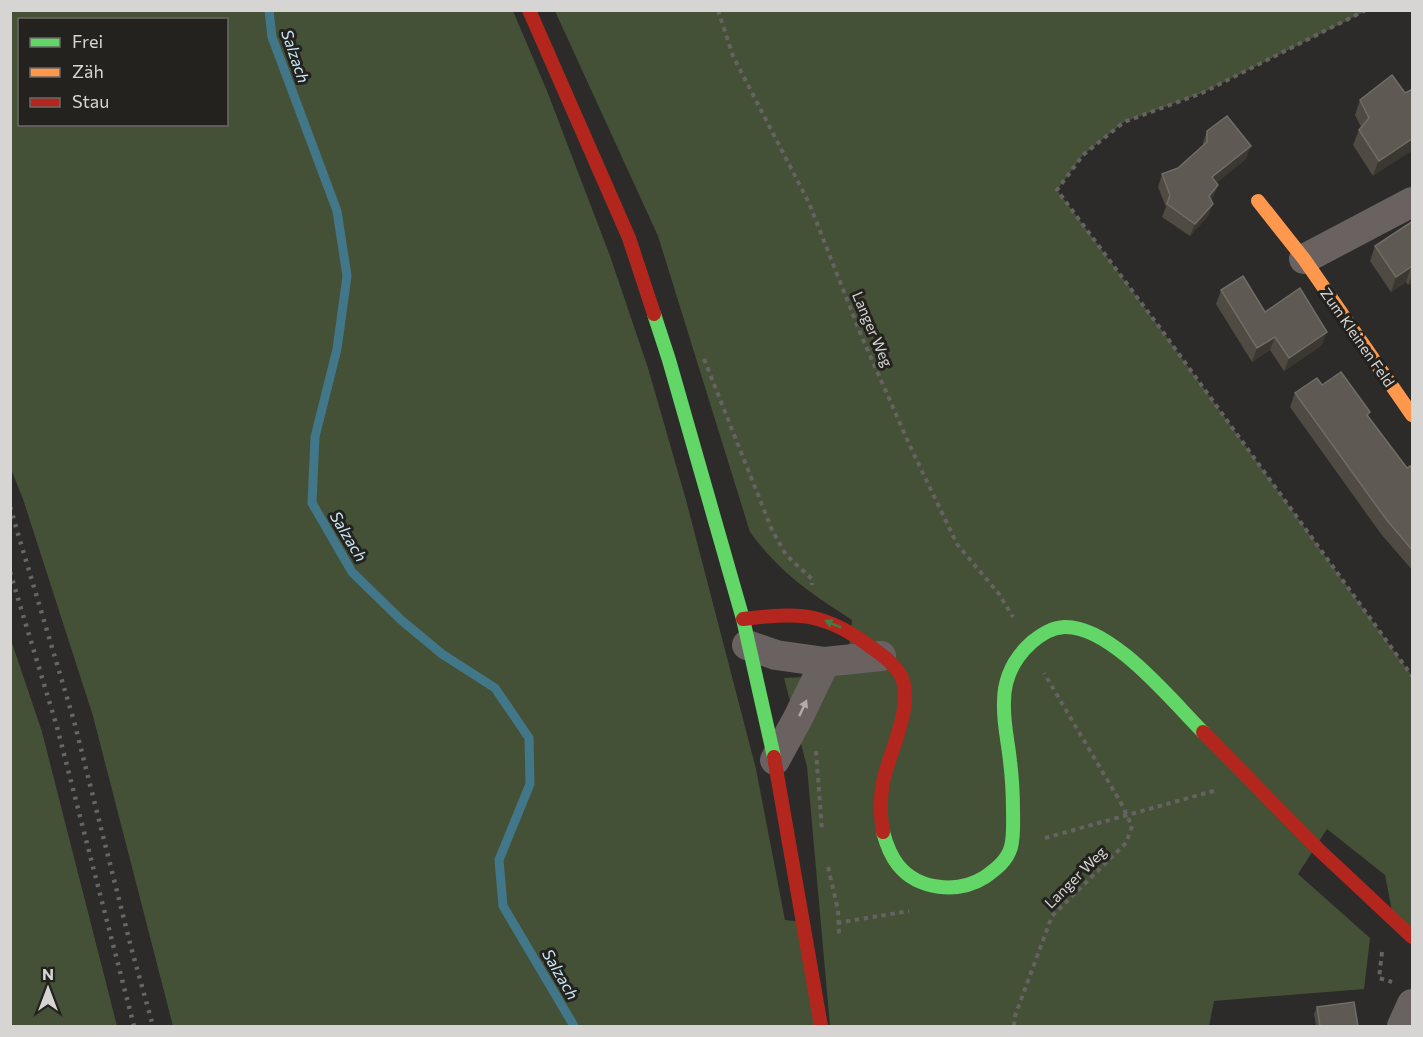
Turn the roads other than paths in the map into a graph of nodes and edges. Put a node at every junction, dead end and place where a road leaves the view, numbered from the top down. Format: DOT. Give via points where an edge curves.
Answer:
graph roads {
  1 [pos="529,10"];
  2 [pos="1258,201"];
  3 [pos="1413,202"];
  4 [pos="1304,259"];
  5 [pos="1413,415"];
  6 [pos="745,632"];
  7 [pos="881,656"];
  8 [pos="825,662"];
  9 [pos="775,759"];
  10 [pos="1413,936"];
  11 [pos="1406,995"];
  12 [pos="821,1026"];
  13 [pos="1402,1026"];
  1 -- 6 [label="street" via="629,238 669,360"];
  2 -- 4 [label="street, Zum Kleinen Feld"];
  3 -- 4 [label="street"];
  4 -- 5 [label="street, Zum Kleinen Feld"];
  7 -- 6 [label="street, one-way" via="849,631 813,615 784,614"];
  6 -- 8 [label="street" via="776,655"];
  6 -- 9 [label="street"];
  7 -- 8 [label="street"];
  7 -- 10 [label="street" via="895,668 904,690 903,714 879,805 881,828 891,855 907,875 930,885 954,888 974,884 996,869 1009,852 1014,828 1004,725 1005,689 1011,668 1029,645 1050,629 1069,628 1086,631 1118,648 1317,848"];
  9 -- 8 [label="street, one-way"];
  9 -- 12 [label="street"];
  11 -- 13 [label="street"];
}
